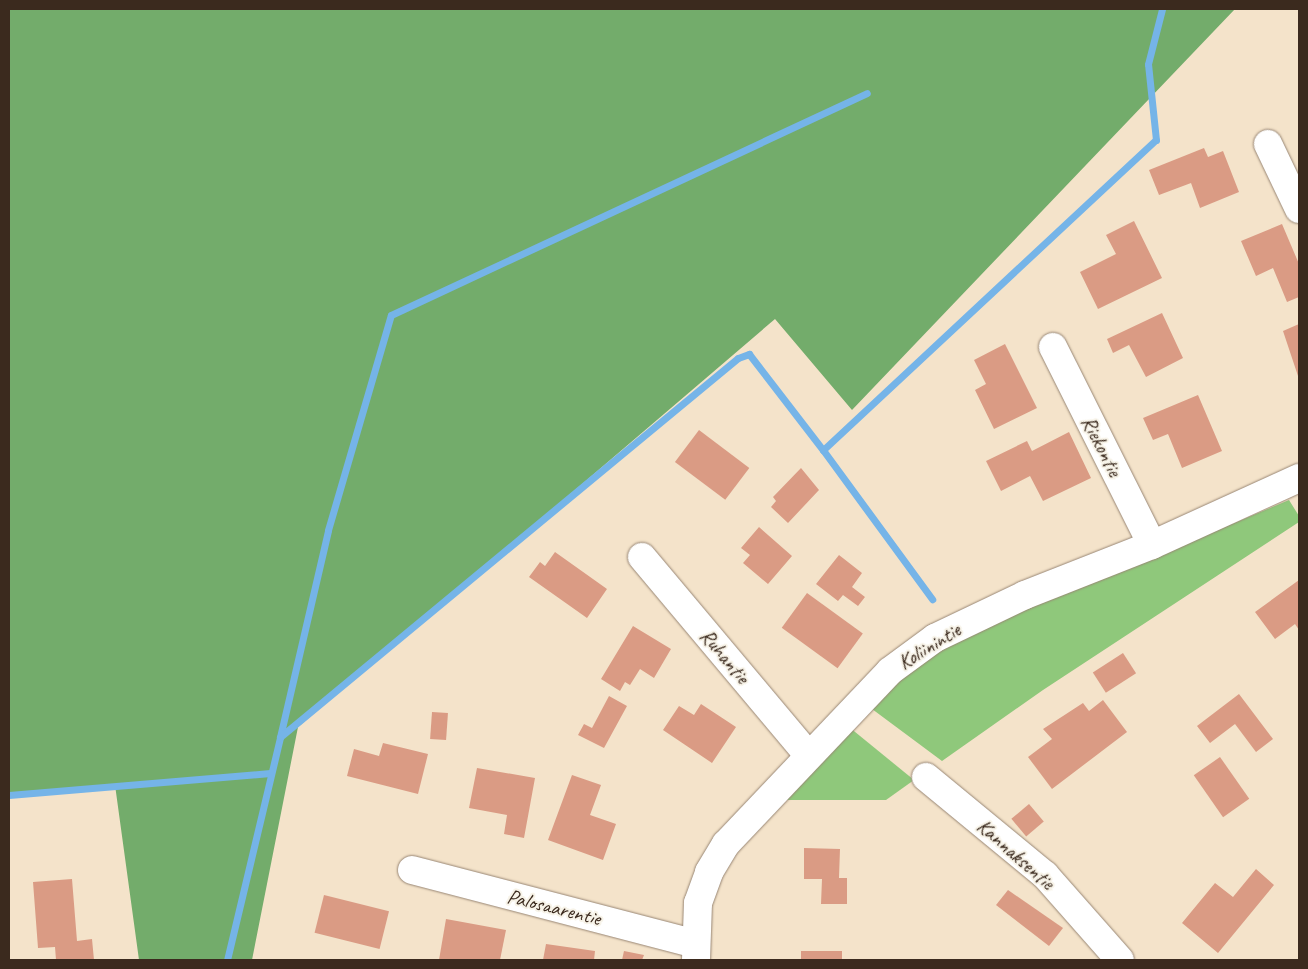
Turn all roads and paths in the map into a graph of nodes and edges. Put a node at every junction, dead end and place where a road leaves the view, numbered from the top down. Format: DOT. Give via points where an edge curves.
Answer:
graph roads {
  1 [pos="1268,144"];
  2 [pos="1299,209"];
  3 [pos="1053,347"];
  4 [pos="1298,481"];
  5 [pos="1152,545"];
  6 [pos="642,557"];
  7 [pos="808,755"];
  8 [pos="926,777"];
  9 [pos="412,870"];
  10 [pos="696,952"];
  11 [pos="1120,960"];
  1 -- 2 [label="street"];
  3 -- 5 [label="street, Riekontie"];
  4 -- 5 [label="street, Koliinintie"];
  5 -- 7 [label="street, Koliinintie" via="1025,594 935,638 890,671"];
  6 -- 7 [label="street, Ruhantie"];
  7 -- 10 [label="street, Koliinintie" via="746,821 709,872 698,903"];
  8 -- 11 [label="street, Kannaksentie" via="1045,875"];
  9 -- 10 [label="street, Palosaarentie"];
}
